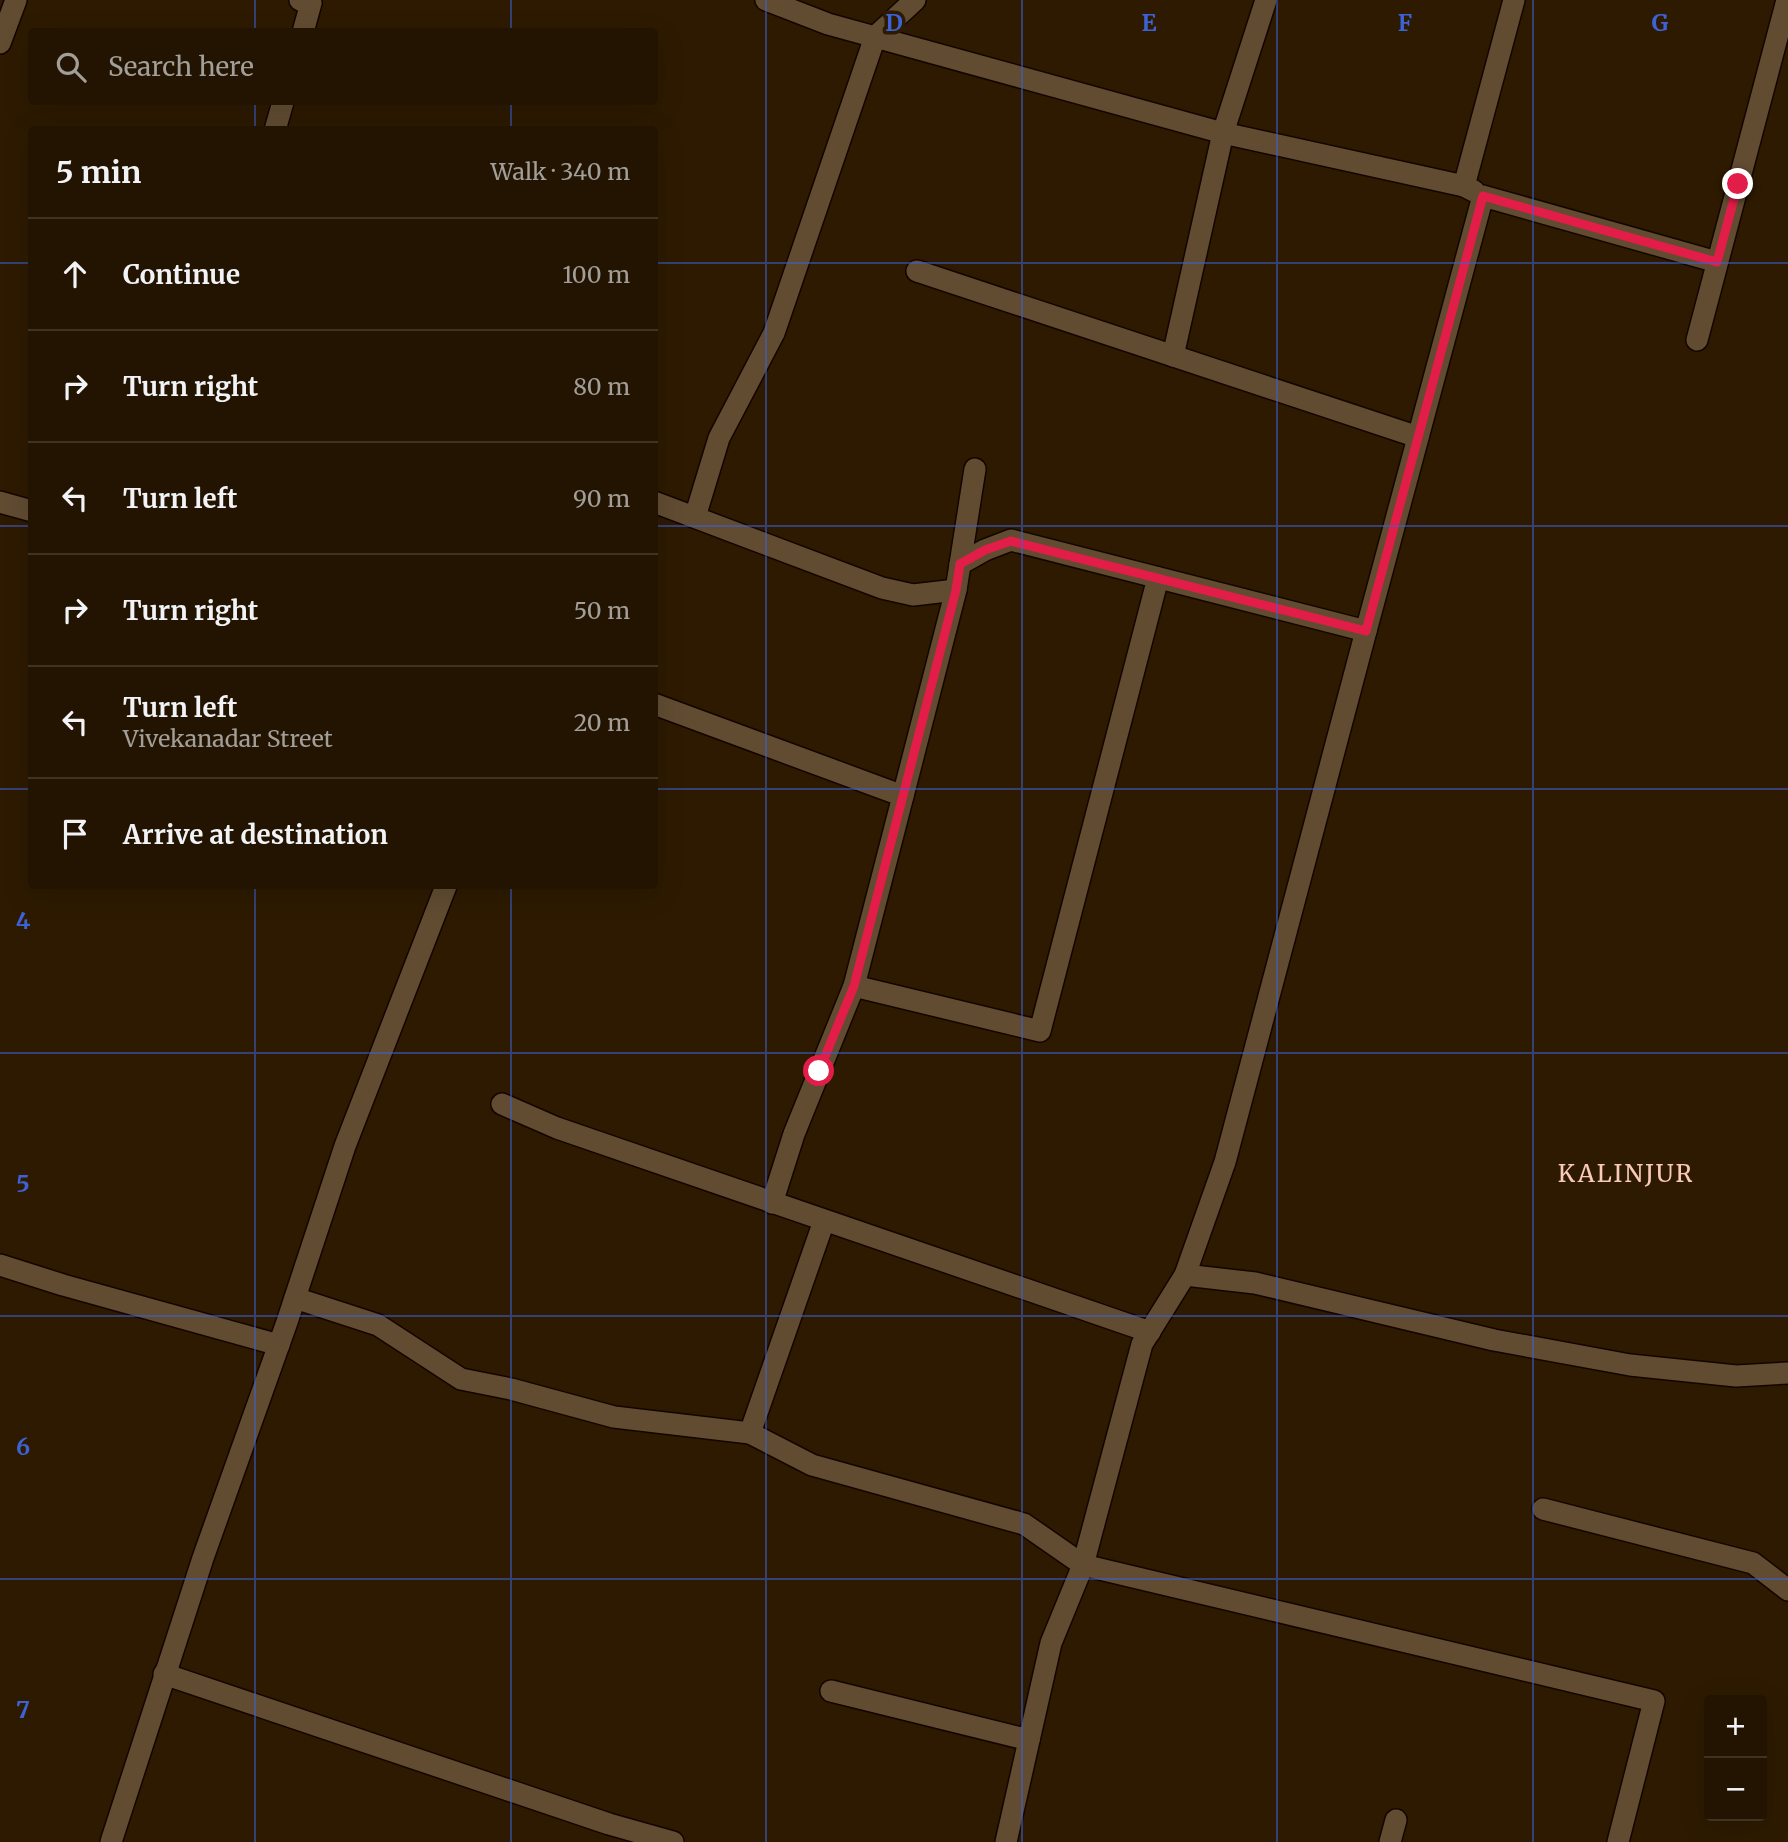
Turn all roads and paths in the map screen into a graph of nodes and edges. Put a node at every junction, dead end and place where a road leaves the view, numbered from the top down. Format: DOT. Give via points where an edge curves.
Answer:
graph roads {
  1 [pos="16,0"];
  2 [pos="766,0"];
  3 [pos="915,0"];
  4 [pos="1266,0"];
  5 [pos="1514,0"];
  6 [pos="1787,0"];
  7 [pos="307,1"];
  8 [pos="304,28"];
  9 [pos="875,37"];
  10 [pos="0,43"];
  11 [pos="282,105"];
  12 [pos="276,126"];
  13 [pos="1223,132"];
  14 [pos="1464,186"];
  15 [pos="1483,196"];
  16 [pos="1717,262"];
  17 [pos="917,271"];
  18 [pos="1697,340"];
  19 [pos="1173,356"];
  20 [pos="1418,437"];
  21 [pos="975,470"];
  22 [pos="0,502"];
  23 [pos="658,503"];
  24 [pos="28,510"];
  25 [pos="695,517"];
  26 [pos="960,564"];
  27 [pos="1158,578"];
  28 [pos="956,590"];
  29 [pos="1366,631"];
  30 [pos="658,705"];
  31 [pos="903,796"];
  32 [pos="445,889"];
  33 [pos="854,986"];
  34 [pos="502,1104"];
  35 [pos="772,1203"];
  36 [pos="824,1221"];
  37 [pos="0,1265"];
  38 [pos="1185,1275"];
  39 [pos="295,1298"];
  40 [pos="1150,1332"];
  41 [pos="279,1345"];
  42 [pos="1788,1373"];
  43 [pos="750,1433"];
  44 [pos="1543,1510"];
  45 [pos="1083,1565"];
  46 [pos="1788,1590"];
  47 [pos="164,1674"];
  48 [pos="831,1691"];
  49 [pos="1029,1740"];
  50 [pos="1395,1820"];
  51 [pos="111,1842"];
  52 [pos="673,1842"];
  53 [pos="1006,1842"];
  54 [pos="1390,1842"];
  55 [pos="1618,1842"];
  1 -- 10 [label="street"];
  2 -- 9 [label="street"];
  3 -- 9 [label="street"];
  4 -- 13 [label="street"];
  5 -- 14 [label="street"];
  6 -- 16 [label="street"];
  7 -- 8 [label="street"];
  9 -- 13 [label="street"];
  9 -- 25 [label="street" via="774,333 719,438"];
  11 -- 12 [label="street"];
  13 -- 14 [label="street"];
  13 -- 19 [label="street"];
  14 -- 15 [label="street"];
  15 -- 16 [label="street"];
  15 -- 20 [label="street"];
  16 -- 18 [label="street"];
  17 -- 19 [label="street"];
  19 -- 20 [label="street"];
  20 -- 29 [label="street"];
  21 -- 26 [label="street"];
  22 -- 24 [label="street"];
  23 -- 25 [label="street"];
  25 -- 28 [label="street" via="882,588 913,595"];
  26 -- 27 [label="street" via="1011,541"];
  26 -- 28 [label="street"];
  27 -- 29 [label="street"];
  27 -- 33 [label="street" via="1040,1031"];
  28 -- 31 [label="street"];
  29 -- 38 [label="street" via="1225,1162"];
  30 -- 31 [label="street"];
  31 -- 33 [label="street"];
  32 -- 39 [label="street" via="345,1146"];
  33 -- 35 [label="street" via="794,1134"];
  34 -- 35 [label="street" via="557,1128"];
  35 -- 36 [label="street"];
  36 -- 40 [label="street"];
  36 -- 43 [label="street"];
  37 -- 41 [label="street"];
  38 -- 40 [label="street"];
  38 -- 42 [label="street" via="1255,1283 1494,1340 1630,1365 1736,1376"];
  39 -- 41 [label="street"];
  39 -- 43 [label="street" via="377,1325 461,1379 614,1417"];
  40 -- 45 [label="street" via="1142,1344"];
  41 -- 47 [label="street"];
  43 -- 45 [label="street" via="812,1465 1024,1524"];
  44 -- 46 [label="street" via="1753,1563"];
  45 -- 49 [label="street" via="1051,1643"];
  45 -- 55 [label="street" via="1654,1702"];
  47 -- 51 [label="street"];
  47 -- 52 [label="street"];
  48 -- 49 [label="street"];
  49 -- 53 [label="street"];
  50 -- 54 [label="street"];
}
